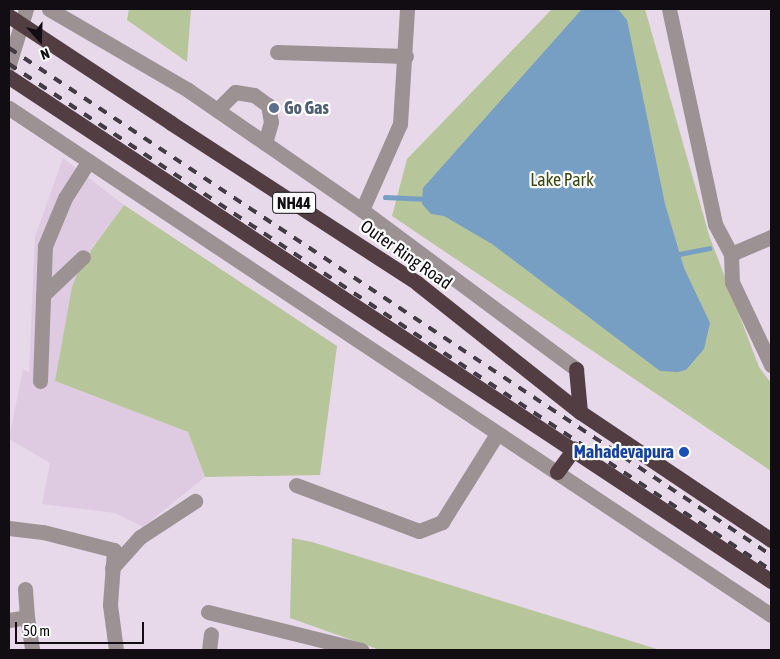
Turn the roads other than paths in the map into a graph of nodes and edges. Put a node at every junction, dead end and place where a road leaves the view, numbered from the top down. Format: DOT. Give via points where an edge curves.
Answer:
graph roads {
  1 [pos="26,9"];
  2 [pos="49,9"];
  3 [pos="407,9"];
  4 [pos="669,9"];
  5 [pos="9,16"];
  6 [pos="277,52"];
  7 [pos="406,56"];
  8 [pos="9,64"];
  9 [pos="9,77"];
  10 [pos="9,108"];
  11 [pos="216,110"];
  12 [pos="266,144"];
  13 [pos="83,159"];
  14 [pos="362,210"];
  15 [pos="771,237"];
  16 [pos="730,254"];
  17 [pos="83,257"];
  18 [pos="43,295"];
  19 [pos="771,365"];
  20 [pos="576,369"];
  21 [pos="40,381"];
  22 [pos="580,412"];
  23 [pos="497,434"];
  24 [pos="574,450"];
  25 [pos="557,472"];
  26 [pos="296,485"];
  27 [pos="195,501"];
  28 [pos="9,528"];
  29 [pos="771,540"];
  30 [pos="112,568"];
  31 [pos="771,581"];
  32 [pos="24,589"];
  33 [pos="208,612"];
  34 [pos="771,615"];
  35 [pos="27,617"];
  36 [pos="9,620"];
  37 [pos="211,634"];
  38 [pos="32,650"];
  39 [pos="116,650"];
  40 [pos="209,650"];
  41 [pos="361,650"];
  1 -- 8 [label="street"];
  2 -- 11 [label="street"];
  3 -- 7 [label="street"];
  4 -- 16 [label="street" via="715,224"];
  5 -- 22 [label="highway, Outer Ring Road / NH44, bridge" via="417,283"];
  6 -- 7 [label="street"];
  7 -- 14 [label="street" via="400,124"];
  9 -- 24 [label="highway"];
  10 -- 13 [label="street"];
  11 -- 12 [label="street"];
  11 -- 12 [label="street" via="235,92 254,95 268,105 271,122"];
  12 -- 14 [label="street"];
  13 -- 18 [label="street" via="45,246"];
  13 -- 23 [label="street"];
  14 -- 20 [label="street"];
  15 -- 16 [label="street"];
  16 -- 19 [label="street" via="732,282"];
  17 -- 18 [label="street"];
  18 -- 21 [label="street"];
  20 -- 22 [label="highway"];
  22 -- 29 [label="highway, Outer Ring Road / NH44"];
  23 -- 25 [label="street"];
  23 -- 26 [label="street" via="442,522 419,531"];
  24 -- 25 [label="highway"];
  24 -- 31 [label="highway"];
  25 -- 34 [label="street"];
  27 -- 30 [label="street" via="140,537"];
  28 -- 30 [label="street" via="43,532 114,550"];
  30 -- 39 [label="street" via="110,605"];
  32 -- 35 [label="street"];
  33 -- 41 [label="street"];
  35 -- 36 [label="street"];
  35 -- 38 [label="street"];
  37 -- 40 [label="street"];
}
